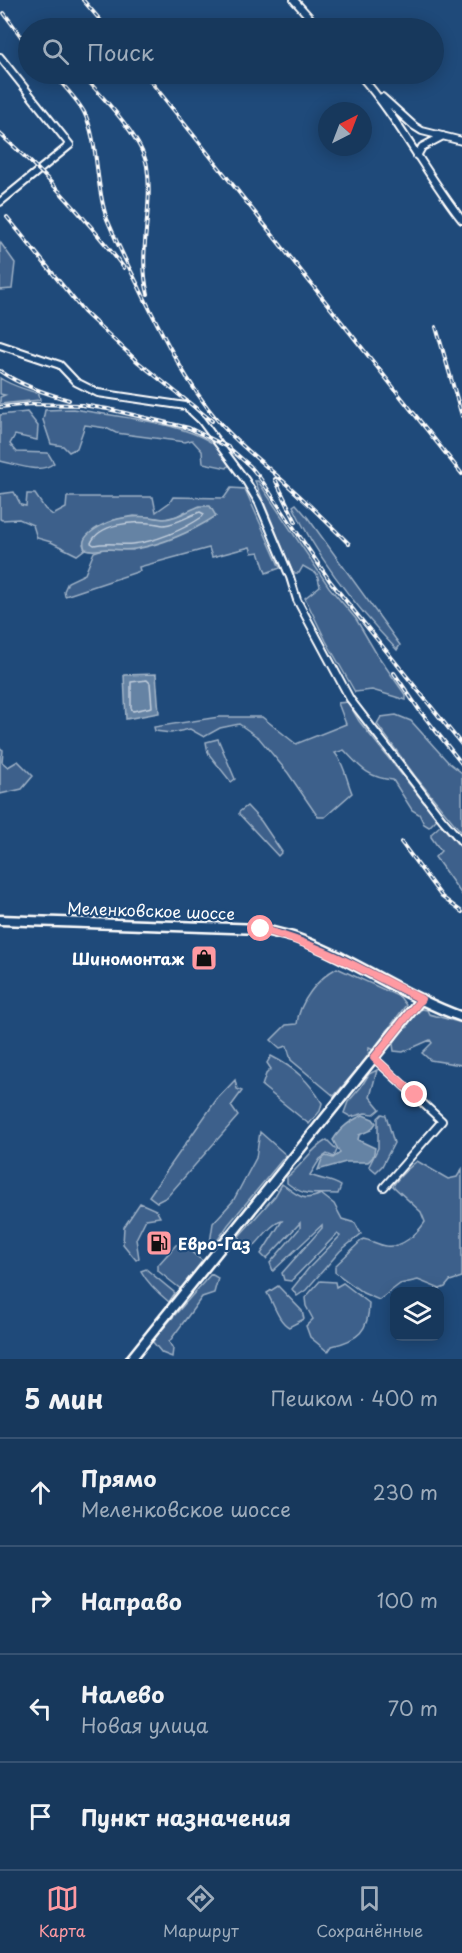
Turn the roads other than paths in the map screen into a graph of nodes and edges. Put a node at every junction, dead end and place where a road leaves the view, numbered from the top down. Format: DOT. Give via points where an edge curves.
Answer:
graph roads {
  1 [pos="294,0"];
  2 [pos="310,18"];
  3 [pos="0,57"];
  4 [pos="18,80"];
  5 [pos="21,84"];
  6 [pos="368,84"];
  7 [pos="443,136"];
  8 [pos="462,141"];
  9 [pos="417,156"];
  10 [pos="0,202"];
  11 [pos="462,220"];
  12 [pos="0,345"];
  13 [pos="462,842"];
  14 [pos="0,920"];
  15 [pos="421,999"];
  16 [pos="462,1017"];
  17 [pos="374,1058"];
  18 [pos="384,1187"];
  19 [pos="131,1359"];
  1 -- 2 [label="street"];
  3 -- 4 [label="street"];
  5 -- 10 [label="street" via="70,145"];
  6 -- 7 [label="street" via="414,126"];
  6 -- 9 [label="street"];
  7 -- 8 [label="street"];
  7 -- 9 [label="street" via="422,147"];
  9 -- 11 [label="street"];
  12 -- 13 [label="street" via="60,365 76,382 98,393 186,406 201,420 259,503 297,600 350,699"];
  14 -- 15 [label="main road, Меленковское шоссе" via="261,929 327,952"];
  15 -- 16 [label="main road, Меленковское шоссе"];
  15 -- 17 [label="main road"];
  17 -- 18 [label="street" via="442,1120"];
  17 -- 19 [label="main road"];
}
